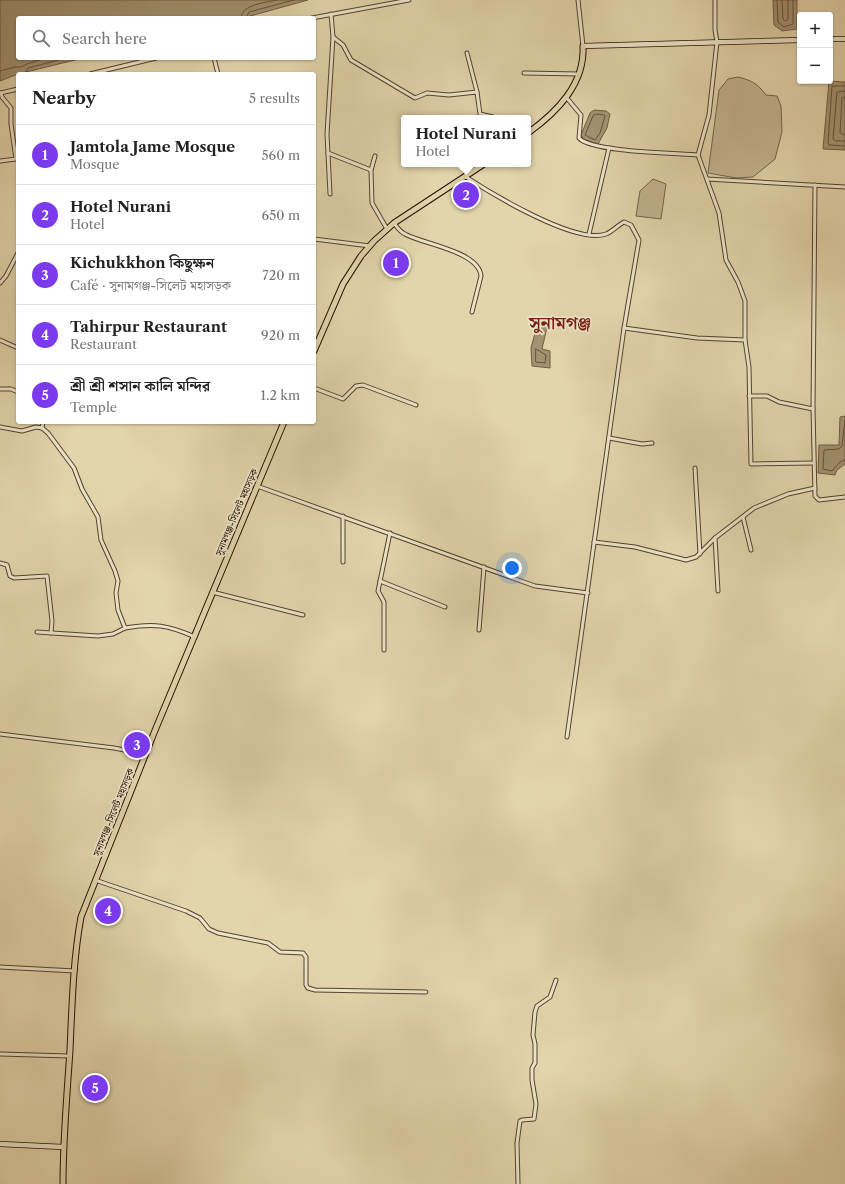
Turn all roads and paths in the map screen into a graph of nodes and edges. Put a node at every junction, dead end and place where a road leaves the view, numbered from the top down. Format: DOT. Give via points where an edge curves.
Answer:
graph roads {
  1 [pos="409,0"];
  2 [pos="578,0"];
  3 [pos="715,0"];
  4 [pos="331,14"];
  5 [pos="316,17"];
  6 [pos="333,37"];
  7 [pos="845,39"];
  8 [pos="797,40"];
  9 [pos="833,40"];
  10 [pos="717,42"];
  11 [pos="583,46"];
  12 [pos="467,53"];
  13 [pos="148,60"];
  14 [pos="214,60"];
  15 [pos="98,72"];
  16 [pos="218,72"];
  17 [pos="524,73"];
  18 [pos="579,74"];
  19 [pos="16,89"];
  20 [pos="477,92"];
  21 [pos="1,93"];
  22 [pos="566,98"];
  23 [pos="484,115"];
  24 [pos="531,130"];
  25 [pos="609,148"];
  26 [pos="16,153"];
  27 [pos="328,153"];
  28 [pos="698,155"];
  29 [pos="374,156"];
  30 [pos="16,159"];
  31 [pos="0,161"];
  32 [pos="480,167"];
  33 [pos="371,170"];
  34 [pos="466,177"];
  35 [pos="707,179"];
  36 [pos="815,185"];
  37 [pos="845,187"];
  38 [pos="330,194"];
  39 [pos="394,223"];
  40 [pos="387,229"];
  41 [pos="589,234"];
  42 [pos="316,239"];
  43 [pos="370,246"];
  44 [pos="16,257"];
  45 [pos="0,283"];
  46 [pos="472,312"];
  47 [pos="624,328"];
  48 [pos="0,340"];
  49 [pos="745,340"];
  50 [pos="316,346"];
  51 [pos="16,347"];
  52 [pos="0,389"];
  53 [pos="316,389"];
  54 [pos="16,391"];
  55 [pos="749,396"];
  56 [pos="416,405"];
  57 [pos="813,409"];
  58 [pos="43,424"];
  59 [pos="283,424"];
  60 [pos="0,428"];
  61 [pos="42,428"];
  62 [pos="609,438"];
  63 [pos="652,443"];
  64 [pos="814,463"];
  65 [pos="695,468"];
  66 [pos="257,486"];
  67 [pos="815,488"];
  68 [pos="845,497"];
  69 [pos="344,516"];
  70 [pos="743,517"];
  71 [pos="390,533"];
  72 [pos="715,538"];
  73 [pos="594,542"];
  74 [pos="751,550"];
  75 [pos="700,554"];
  76 [pos="343,562"];
  77 [pos="0,563"];
  78 [pos="484,567"];
  79 [pos="380,581"];
  80 [pos="718,590"];
  81 [pos="212,592"];
  82 [pos="588,593"];
  83 [pos="445,607"];
  84 [pos="303,615"];
  85 [pos="124,628"];
  86 [pos="479,630"];
  87 [pos="37,632"];
  88 [pos="51,633"];
  89 [pos="195,637"];
  90 [pos="384,650"];
  91 [pos="0,734"];
  92 [pos="567,737"];
  93 [pos="145,754"];
  94 [pos="95,880"];
  95 [pos="0,967"];
  96 [pos="74,971"];
  97 [pos="556,980"];
  98 [pos="426,992"];
  99 [pos="0,1054"];
  100 [pos="69,1056"];
  101 [pos="0,1144"];
  102 [pos="63,1147"];
  103 [pos="63,1184"];
  104 [pos="518,1184"];
  1 -- 4 [label="street"];
  2 -- 11 [label="street"];
  3 -- 10 [label="street"];
  4 -- 5 [label="street"];
  4 -- 6 [label="street"];
  6 -- 20 [label="street" via="343,45 351,60 415,98 427,93 449,95"];
  6 -- 27 [label="street"];
  7 -- 9 [label="main road"];
  8 -- 10 [label="main road"];
  10 -- 11 [label="main road"];
  10 -- 28 [label="street" via="709,115"];
  11 -- 18 [label="main road"];
  12 -- 20 [label="street"];
  13 -- 15 [label="street"];
  14 -- 16 [label="street"];
  17 -- 18 [label="street"];
  18 -- 22 [label="main road"];
  19 -- 21 [label="street"];
  20 -- 23 [label="street" via="480,114"];
  21 -- 26 [label="street" via="11,108"];
  22 -- 24 [label="main road"];
  22 -- 25 [label="street" via="581,115 580,140 590,145"];
  25 -- 28 [label="street"];
  25 -- 41 [label="street"];
  27 -- 33 [label="street"];
  27 -- 38 [label="street"];
  28 -- 35 [label="street"];
  29 -- 33 [label="street"];
  30 -- 31 [label="street"];
  32 -- 34 [label="main road"];
  33 -- 40 [label="street" via="372,203"];
  34 -- 39 [label="main road"];
  34 -- 41 [label="street" via="523,210 579,234"];
  35 -- 36 [label="street"];
  35 -- 49 [label="street" via="719,213 726,260 745,301"];
  36 -- 37 [label="street"];
  36 -- 57 [label="street"];
  39 -- 40 [label="main road"];
  39 -- 46 [label="street" via="403,233 458,253 479,269 481,276"];
  40 -- 43 [label="main road"];
  41 -- 47 [label="street" via="606,234 624,222 631,225 639,240"];
  42 -- 43 [label="street"];
  43 -- 50 [label="main road" via="343,284"];
  44 -- 45 [label="street"];
  47 -- 49 [label="street" via="697,338"];
  47 -- 62 [label="street"];
  48 -- 51 [label="street"];
  49 -- 55 [label="street" via="749,367"];
  52 -- 54 [label="street"];
  53 -- 56 [label="street" via="343,399 356,386 363,385"];
  55 -- 57 [label="street" via="767,396 779,402"];
  55 -- 64 [label="street" via="751,464"];
  57 -- 64 [label="street"];
  58 -- 61 [label="street"];
  59 -- 66 [label="main road, সুনামগঞ্জ-সিলেট মহাসড়ক"];
  60 -- 61 [label="street" via="22,431"];
  61 -- 85 [label="street" via="74,468 98,518 101,540 118,581 118,610"];
  62 -- 63 [label="street" via="642,444"];
  62 -- 73 [label="street"];
  64 -- 67 [label="street"];
  65 -- 75 [label="street"];
  66 -- 69 [label="street"];
  66 -- 81 [label="main road, সুনামগঞ্জ-সিলেট মহাসড়ক"];
  67 -- 68 [label="street" via="815,496 819,500"];
  67 -- 70 [label="street" via="781,497 754,508"];
  69 -- 71 [label="street"];
  69 -- 76 [label="street"];
  70 -- 72 [label="street"];
  70 -- 74 [label="street"];
  71 -- 78 [label="street"];
  71 -- 79 [label="street"];
  72 -- 75 [label="street"];
  72 -- 80 [label="street"];
  73 -- 75 [label="street" via="635,547 686,560"];
  73 -- 82 [label="street"];
  77 -- 88 [label="street" via="7,565 10,576 14,578 47,576"];
  78 -- 82 [label="street" via="535,586"];
  78 -- 86 [label="street"];
  79 -- 83 [label="street"];
  79 -- 90 [label="street" via="378,592 384,608"];
  81 -- 84 [label="street"];
  81 -- 89 [label="main road, সুনামগঞ্জ-সিলেট মহাসড়ক"];
  82 -- 92 [label="street"];
  85 -- 88 [label="street" via="112,634 98,636"];
  85 -- 89 [label="street" via="149,624 164,625"];
  87 -- 88 [label="street"];
  89 -- 93 [label="main road, সুনামগঞ্জ-সিলেট মহাসড়ক"];
  91 -- 93 [label="street"];
  93 -- 94 [label="main road, সুনামগঞ্জ-সিলেট মহাসড়ক"];
  94 -- 96 [label="main road, সুনামগঞ্জ-সিলেট মহাসড়ক" via="82,917"];
  94 -- 98 [label="street" via="186,911 200,918 209,929 268,943 280,952 303,953 306,957 308,988"];
  95 -- 96 [label="street"];
  96 -- 100 [label="main road, সুনামগঞ্জ-সিলেট মহাসড়ক"];
  97 -- 104 [label="street" via="550,997 536,1006 533,1035 535,1063 532,1068 532,1080 536,1104 534,1119 520,1121 517,1143"];
  99 -- 100 [label="street"];
  100 -- 102 [label="main road, সুনামগঞ্জ-সিলেট মহাসড়ক"];
  101 -- 102 [label="main road"];
  102 -- 103 [label="main road, সুনামগঞ্জ-সিলেট মহাসড়ক"];
}
